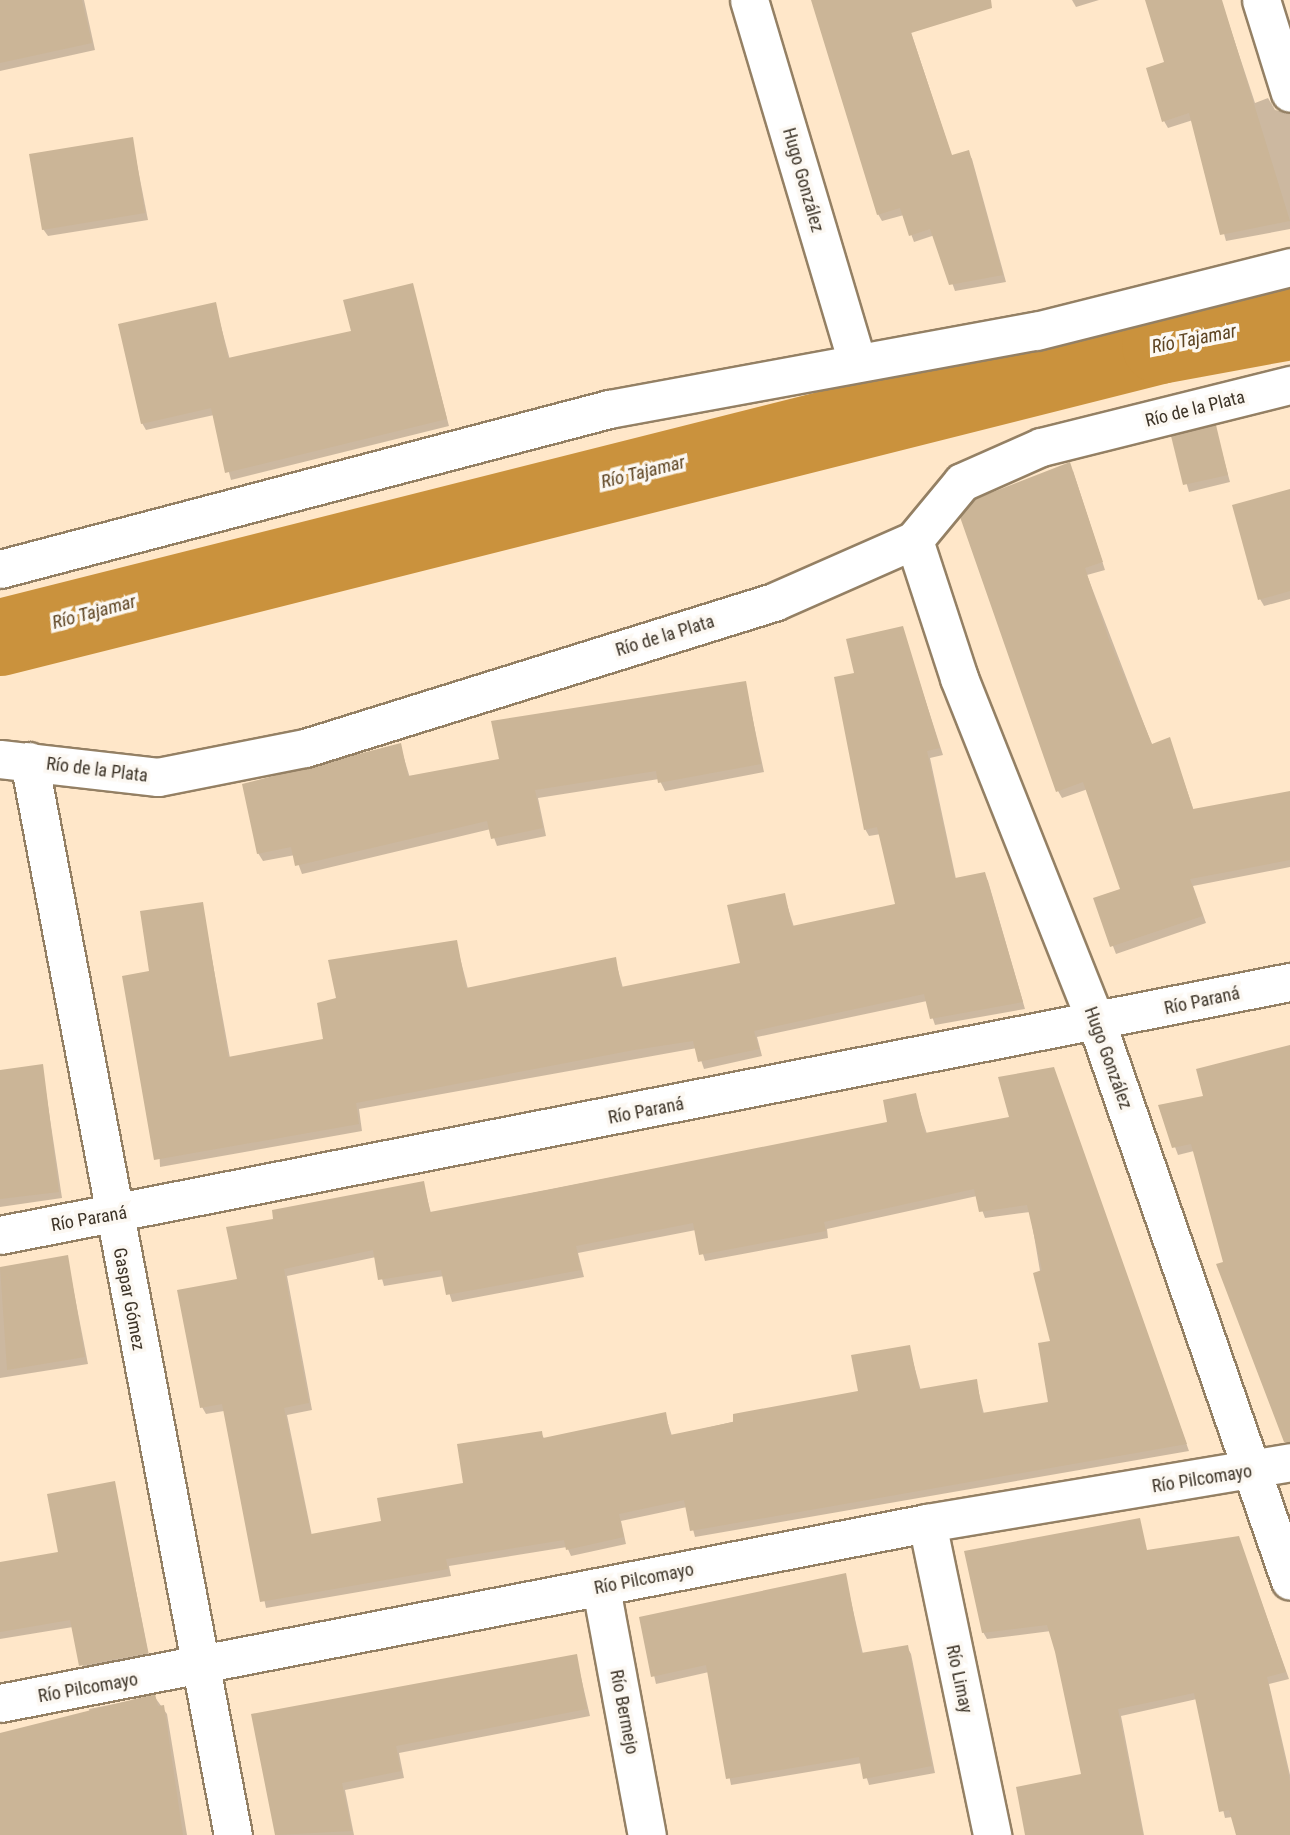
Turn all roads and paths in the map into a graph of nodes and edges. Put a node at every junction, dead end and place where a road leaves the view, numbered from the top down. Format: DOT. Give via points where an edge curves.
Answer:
graph roads {
  1 [pos="749,0"];
  2 [pos="1261,0"];
  3 [pos="1290,93"];
  4 [pos="1290,267"];
  5 [pos="856,360"];
  6 [pos="1290,385"];
  7 [pos="915,540"];
  8 [pos="0,569"];
  9 [pos="14,760"];
  10 [pos="1290,982"];
  11 [pos="1097,1024"];
  12 [pos="113,1214"];
  13 [pos="0,1235"];
  14 [pos="1290,1462"];
  15 [pos="1252,1471"];
  16 [pos="927,1523"];
  17 [pos="1290,1581"];
  18 [pos="601,1588"];
  19 [pos="199,1669"];
  20 [pos="0,1703"];
  21 [pos="233,1835"];
  22 [pos="648,1835"];
  23 [pos="992,1835"];
  1 -- 5 [label="street, Hugo González"];
  2 -- 3 [label="street"];
  4 -- 5 [label="street" via="1036,331"];
  5 -- 8 [label="street" via="609,409"];
  6 -- 7 [label="street, Río de la Plata" via="1041,447 962,482"];
  7 -- 9 [label="street, Río de la Plata" via="776,601 306,748 158,777"];
  7 -- 11 [label="street, Hugo González" via="959,678"];
  9 -- 12 [label="street, Gaspar Gómez"];
  10 -- 11 [label="street, Río Paraná"];
  11 -- 12 [label="street, Río Paraná"];
  11 -- 15 [label="street, Hugo González"];
  12 -- 13 [label="street, Río Paraná"];
  12 -- 19 [label="street, Gaspar Gómez"];
  14 -- 15 [label="street, Río Pilcomayo"];
  15 -- 16 [label="street, Río Pilcomayo"];
  15 -- 17 [label="street, Hugo González"];
  16 -- 18 [label="street, Río Pilcomayo"];
  16 -- 23 [label="street, Río Limay"];
  18 -- 19 [label="street, Río Pilcomayo"];
  18 -- 22 [label="street, Río Bermejo"];
  19 -- 20 [label="street, Río Pilcomayo"];
  19 -- 21 [label="street, Gaspar Gómez"];
}
